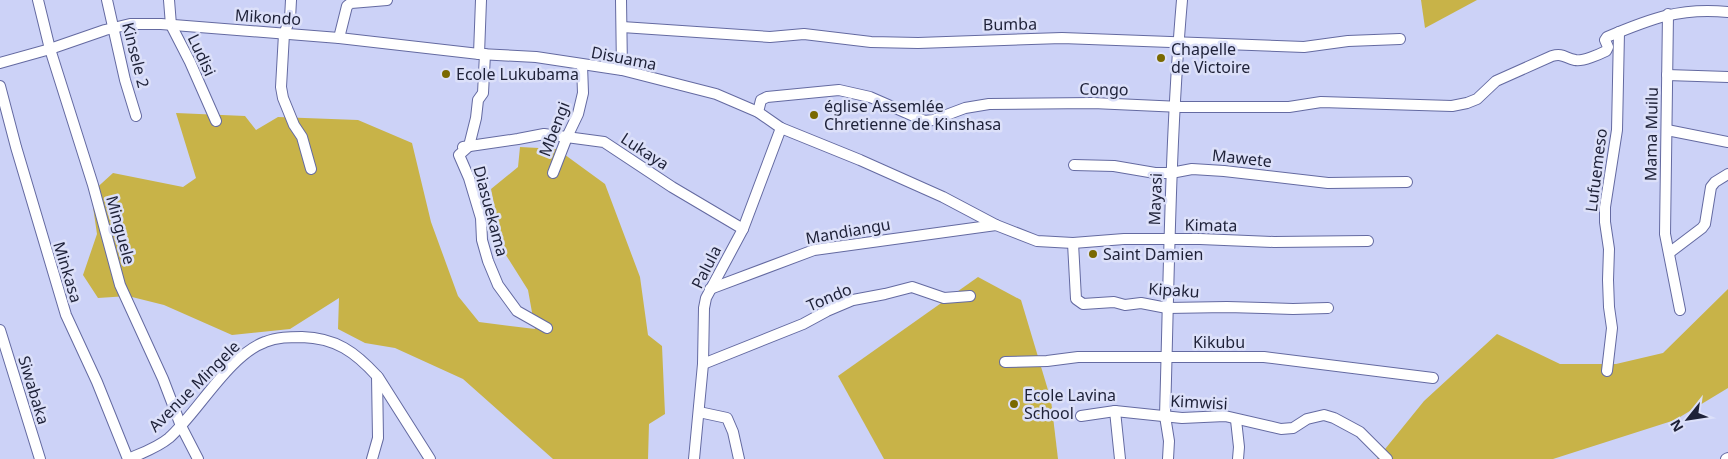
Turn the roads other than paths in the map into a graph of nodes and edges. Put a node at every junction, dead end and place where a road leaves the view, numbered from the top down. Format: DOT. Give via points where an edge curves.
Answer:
graph roads {
  1 [pos="38,0"];
  2 [pos="107,0"];
  3 [pos="169,0"];
  4 [pos="291,0"];
  5 [pos="387,0"];
  6 [pos="481,0"];
  7 [pos="621,0"];
  8 [pos="1182,0"];
  9 [pos="351,1"];
  10 [pos="1728,12"];
  11 [pos="1668,14"];
  12 [pos="171,25"];
  13 [pos="622,27"];
  14 [pos="114,28"];
  15 [pos="1619,32"];
  16 [pos="284,34"];
  17 [pos="339,38"];
  18 [pos="1400,38"];
  19 [pos="1179,42"];
  20 [pos="50,48"];
  21 [pos="482,54"];
  22 [pos="0,63"];
  23 [pos="582,65"];
  24 [pos="622,70"];
  25 [pos="1667,74"];
  26 [pos="1728,77"];
  27 [pos="0,86"];
  28 [pos="1174,106"];
  29 [pos="758,112"];
  30 [pos="136,116"];
  31 [pos="216,120"];
  32 [pos="781,128"];
  33 [pos="1666,130"];
  34 [pos="567,137"];
  35 [pos="1728,142"];
  36 [pos="465,146"];
  37 [pos="1074,165"];
  38 [pos="311,168"];
  39 [pos="553,173"];
  40 [pos="1171,173"];
  41 [pos="1728,174"];
  42 [pos="1407,182"];
  43 [pos="996,225"];
  44 [pos="743,229"];
  45 [pos="1169,240"];
  46 [pos="1368,241"];
  47 [pos="1073,243"];
  48 [pos="1669,253"];
  49 [pos="710,289"];
  50 [pos="970,296"];
  51 [pos="1167,308"];
  52 [pos="1328,308"];
  53 [pos="1680,310"];
  54 [pos="547,328"];
  55 [pos="0,330"];
  56 [pos="1166,357"];
  57 [pos="1004,362"];
  58 [pos="703,364"];
  59 [pos="1607,371"];
  60 [pos="377,376"];
  61 [pos="1433,378"];
  62 [pos="1115,411"];
  63 [pos="699,412"];
  64 [pos="1081,416"];
  65 [pos="1165,416"];
  66 [pos="1236,420"];
  67 [pos="181,426"];
  68 [pos="40,459"];
  69 [pos="128,459"];
  70 [pos="198,459"];
  71 [pos="372,459"];
  72 [pos="430,459"];
  73 [pos="694,459"];
  74 [pos="738,459"];
  75 [pos="1120,459"];
  76 [pos="1168,459"];
  77 [pos="1238,459"];
  78 [pos="1387,459"];
  1 -- 20 [label="street, Minguele"];
  2 -- 14 [label="street, Kinsele 2"];
  3 -- 12 [label="street, Ludisi"];
  4 -- 16 [label="street" via="290,19"];
  5 -- 9 [label="street"];
  6 -- 21 [label="street, Diasuekama"];
  7 -- 13 [label="street"];
  8 -- 19 [label="street, Mayasi"];
  9 -- 17 [label="street"];
  10 -- 11 [label="street"];
  11 -- 15 [label="street"];
  11 -- 25 [label="street, Mama Muilu"];
  12 -- 14 [label="street, Mikondo" via="130,24"];
  12 -- 16 [label="street, Mikondo"];
  12 -- 31 [label="street, Ludisi"];
  13 -- 19 [label="street, Bumba" via="770,37 804,34 871,42 1062,38"];
  13 -- 24 [label="street"];
  14 -- 20 [label="street, Mikondo"];
  14 -- 30 [label="street, Kinsele 2"];
  15 -- 28 [label="street, Congo" via="1605,40 1606,51 1583,60 1560,54 1552,56 1496,81 1468,103 1437,106 1321,102 1289,107"];
  15 -- 59 [label="street, Lufuemeso" via="1617,130 1605,222 1612,328"];
  16 -- 17 [label="street, Mikondo"];
  16 -- 38 [label="street" via="283,98 302,137"];
  17 -- 21 [label="street, Mikondo"];
  18 -- 19 [label="street, Bumba" via="1304,47"];
  19 -- 28 [label="street, Mayasi"];
  20 -- 22 [label="street, Mikondo"];
  20 -- 67 [label="street, Minguele" via="120,285"];
  21 -- 23 [label="street, Disuama" via="536,57"];
  21 -- 36 [label="street, Diasuekama" via="483,93"];
  23 -- 24 [label="street, Disuama"];
  23 -- 34 [label="street, Mbengi" via="583,93"];
  24 -- 29 [label="street, Disuama" via="716,94"];
  25 -- 26 [label="street"];
  25 -- 33 [label="street, Mama Muilu"];
  27 -- 69 [label="street, Minkasa" via="66,316"];
  28 -- 29 [label="street, Congo" via="989,104 925,121 870,98 839,90 767,97 761,100"];
  28 -- 40 [label="street, Mayasi"];
  29 -- 32 [label="street, Disuama"];
  32 -- 43 [label="street, Kimata" via="935,193"];
  32 -- 44 [label="street, Palula"];
  33 -- 35 [label="street"];
  33 -- 48 [label="street, Mama Muilu" via="1665,234"];
  34 -- 36 [label="street, Lukaya" via="544,134"];
  34 -- 39 [label="street, Mbengi"];
  34 -- 44 [label="street, Lukaya" via="604,142"];
  36 -- 54 [label="street, Diasuekama" via="460,155 470,178 481,218 482,240 498,285 517,311"];
  37 -- 40 [label="street, Mawete"];
  40 -- 42 [label="street, Mawete" via="1197,169 1328,183"];
  40 -- 45 [label="street, Mayasi"];
  41 -- 48 [label="street" via="1711,187 1705,224"];
  43 -- 47 [label="street, Kimata" via="1037,241"];
  43 -- 49 [label="street, Mandiangu" via="814,250"];
  44 -- 49 [label="street, Palula"];
  45 -- 46 [label="street, Kimata"];
  45 -- 47 [label="street, Kimata"];
  45 -- 51 [label="street, Mayasi"];
  47 -- 51 [label="street, Kipaku" via="1076,299 1083,304 1141,303"];
  48 -- 53 [label="street, Mama Muilu"];
  49 -- 58 [label="street, Palula" via="704,308"];
  50 -- 58 [label="street, Tondo" via="944,298 912,287 853,300"];
  51 -- 52 [label="street, Kipaku"];
  51 -- 56 [label="street, Mayasi"];
  55 -- 68 [label="street, Siwabaka"];
  56 -- 57 [label="street, Kikubu" via="1078,357"];
  56 -- 61 [label="street, Kikubu" via="1264,357"];
  56 -- 65 [label="street, Mayasi"];
  58 -- 63 [label="street, Palula"];
  60 -- 67 [label="street, Avenue Mingele" via="360,357 328,340 285,337 264,342 233,365"];
  60 -- 71 [label="street" via="378,438"];
  60 -- 72 [label="street, Avenue Mingele"];
  62 -- 64 [label="street, Kimwisi"];
  62 -- 65 [label="street, Kimwisi"];
  62 -- 75 [label="street"];
  63 -- 73 [label="street, Palula"];
  63 -- 74 [label="street" via="727,418"];
  65 -- 66 [label="street, Kimwisi" via="1225,416"];
  65 -- 76 [label="street, Mayasi"];
  66 -- 77 [label="street"];
  66 -- 78 [label="street, Kimwisi" via="1281,429 1293,428 1307,419 1324,415 1360,432"];
  67 -- 69 [label="street, Avenue Mingele" via="151,449"];
  67 -- 70 [label="street, Minguele"];
}
